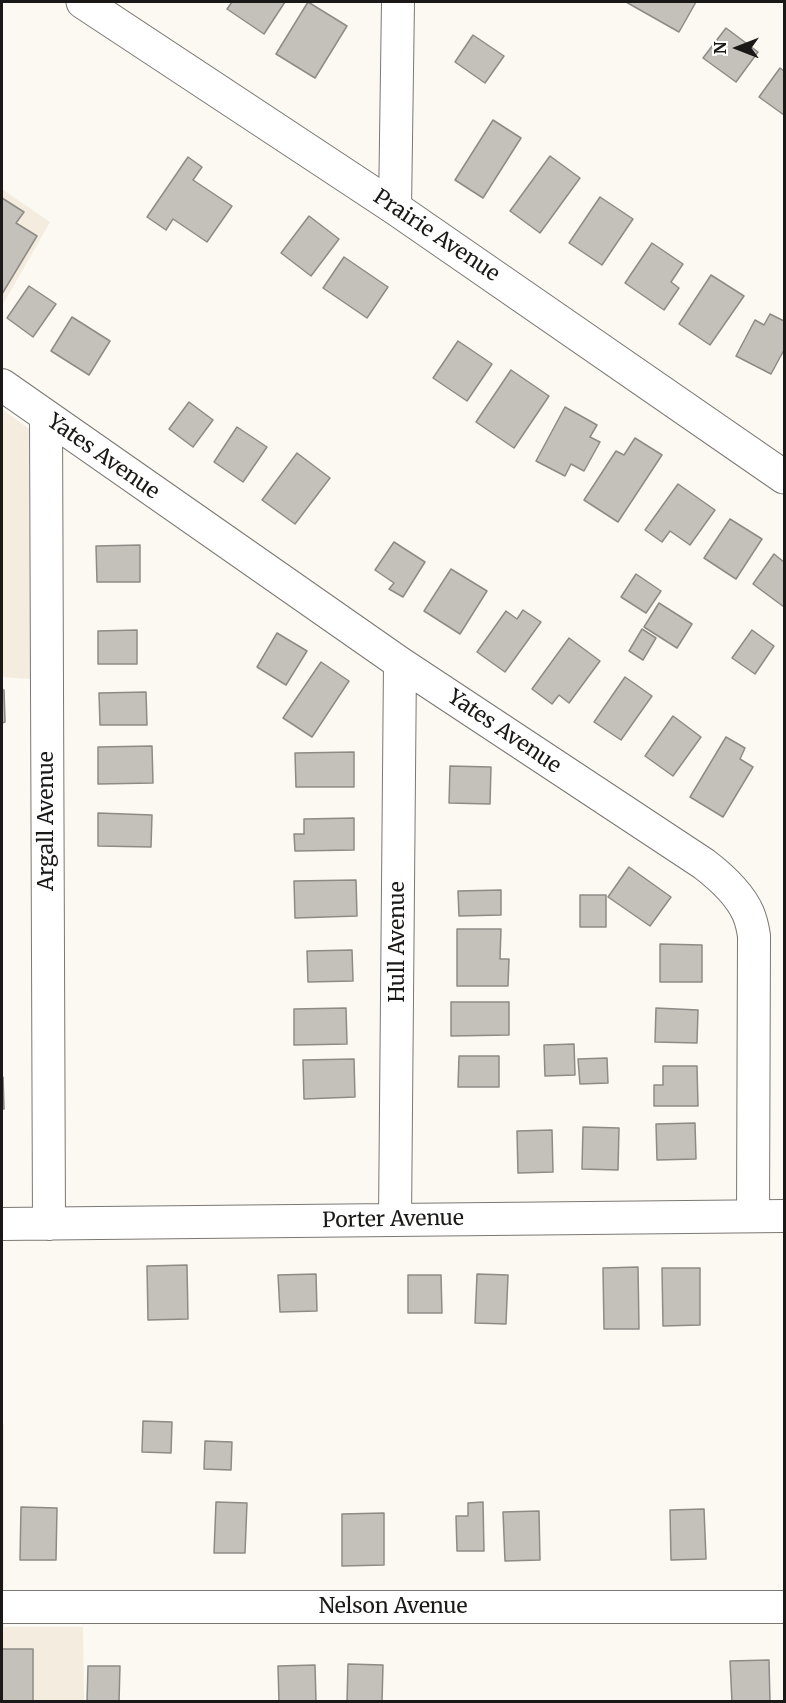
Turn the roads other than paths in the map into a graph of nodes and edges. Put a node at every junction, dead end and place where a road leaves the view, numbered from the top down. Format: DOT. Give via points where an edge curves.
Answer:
graph roads {
  1 [pos="83,2"];
  2 [pos="398,2"];
  3 [pos="395,208"];
  4 [pos="2,386"];
  5 [pos="46,417"];
  6 [pos="784,477"];
  7 [pos="400,663"];
  8 [pos="753,1216"];
  9 [pos="784,1216"];
  10 [pos="395,1220"];
  11 [pos="2,1224"];
  12 [pos="49,1224"];
  13 [pos="2,1607"];
  14 [pos="784,1607"];
  1 -- 3 [label="main road, Prairie Avenue"];
  2 -- 3 [label="street"];
  3 -- 6 [label="main road, Prairie Avenue"];
  4 -- 5 [label="street, Yates Avenue"];
  5 -- 7 [label="street, Yates Avenue"];
  5 -- 12 [label="street, Argall Avenue"];
  7 -- 8 [label="street, Yates Avenue" via="704,864 734,891 748,914 754,936"];
  7 -- 10 [label="street, Hull Avenue"];
  8 -- 9 [label="street, Porter Avenue"];
  8 -- 10 [label="street, Porter Avenue"];
  10 -- 12 [label="street, Porter Avenue"];
  11 -- 12 [label="street, Porter Avenue"];
  13 -- 14 [label="street, Nelson Avenue"];
}
